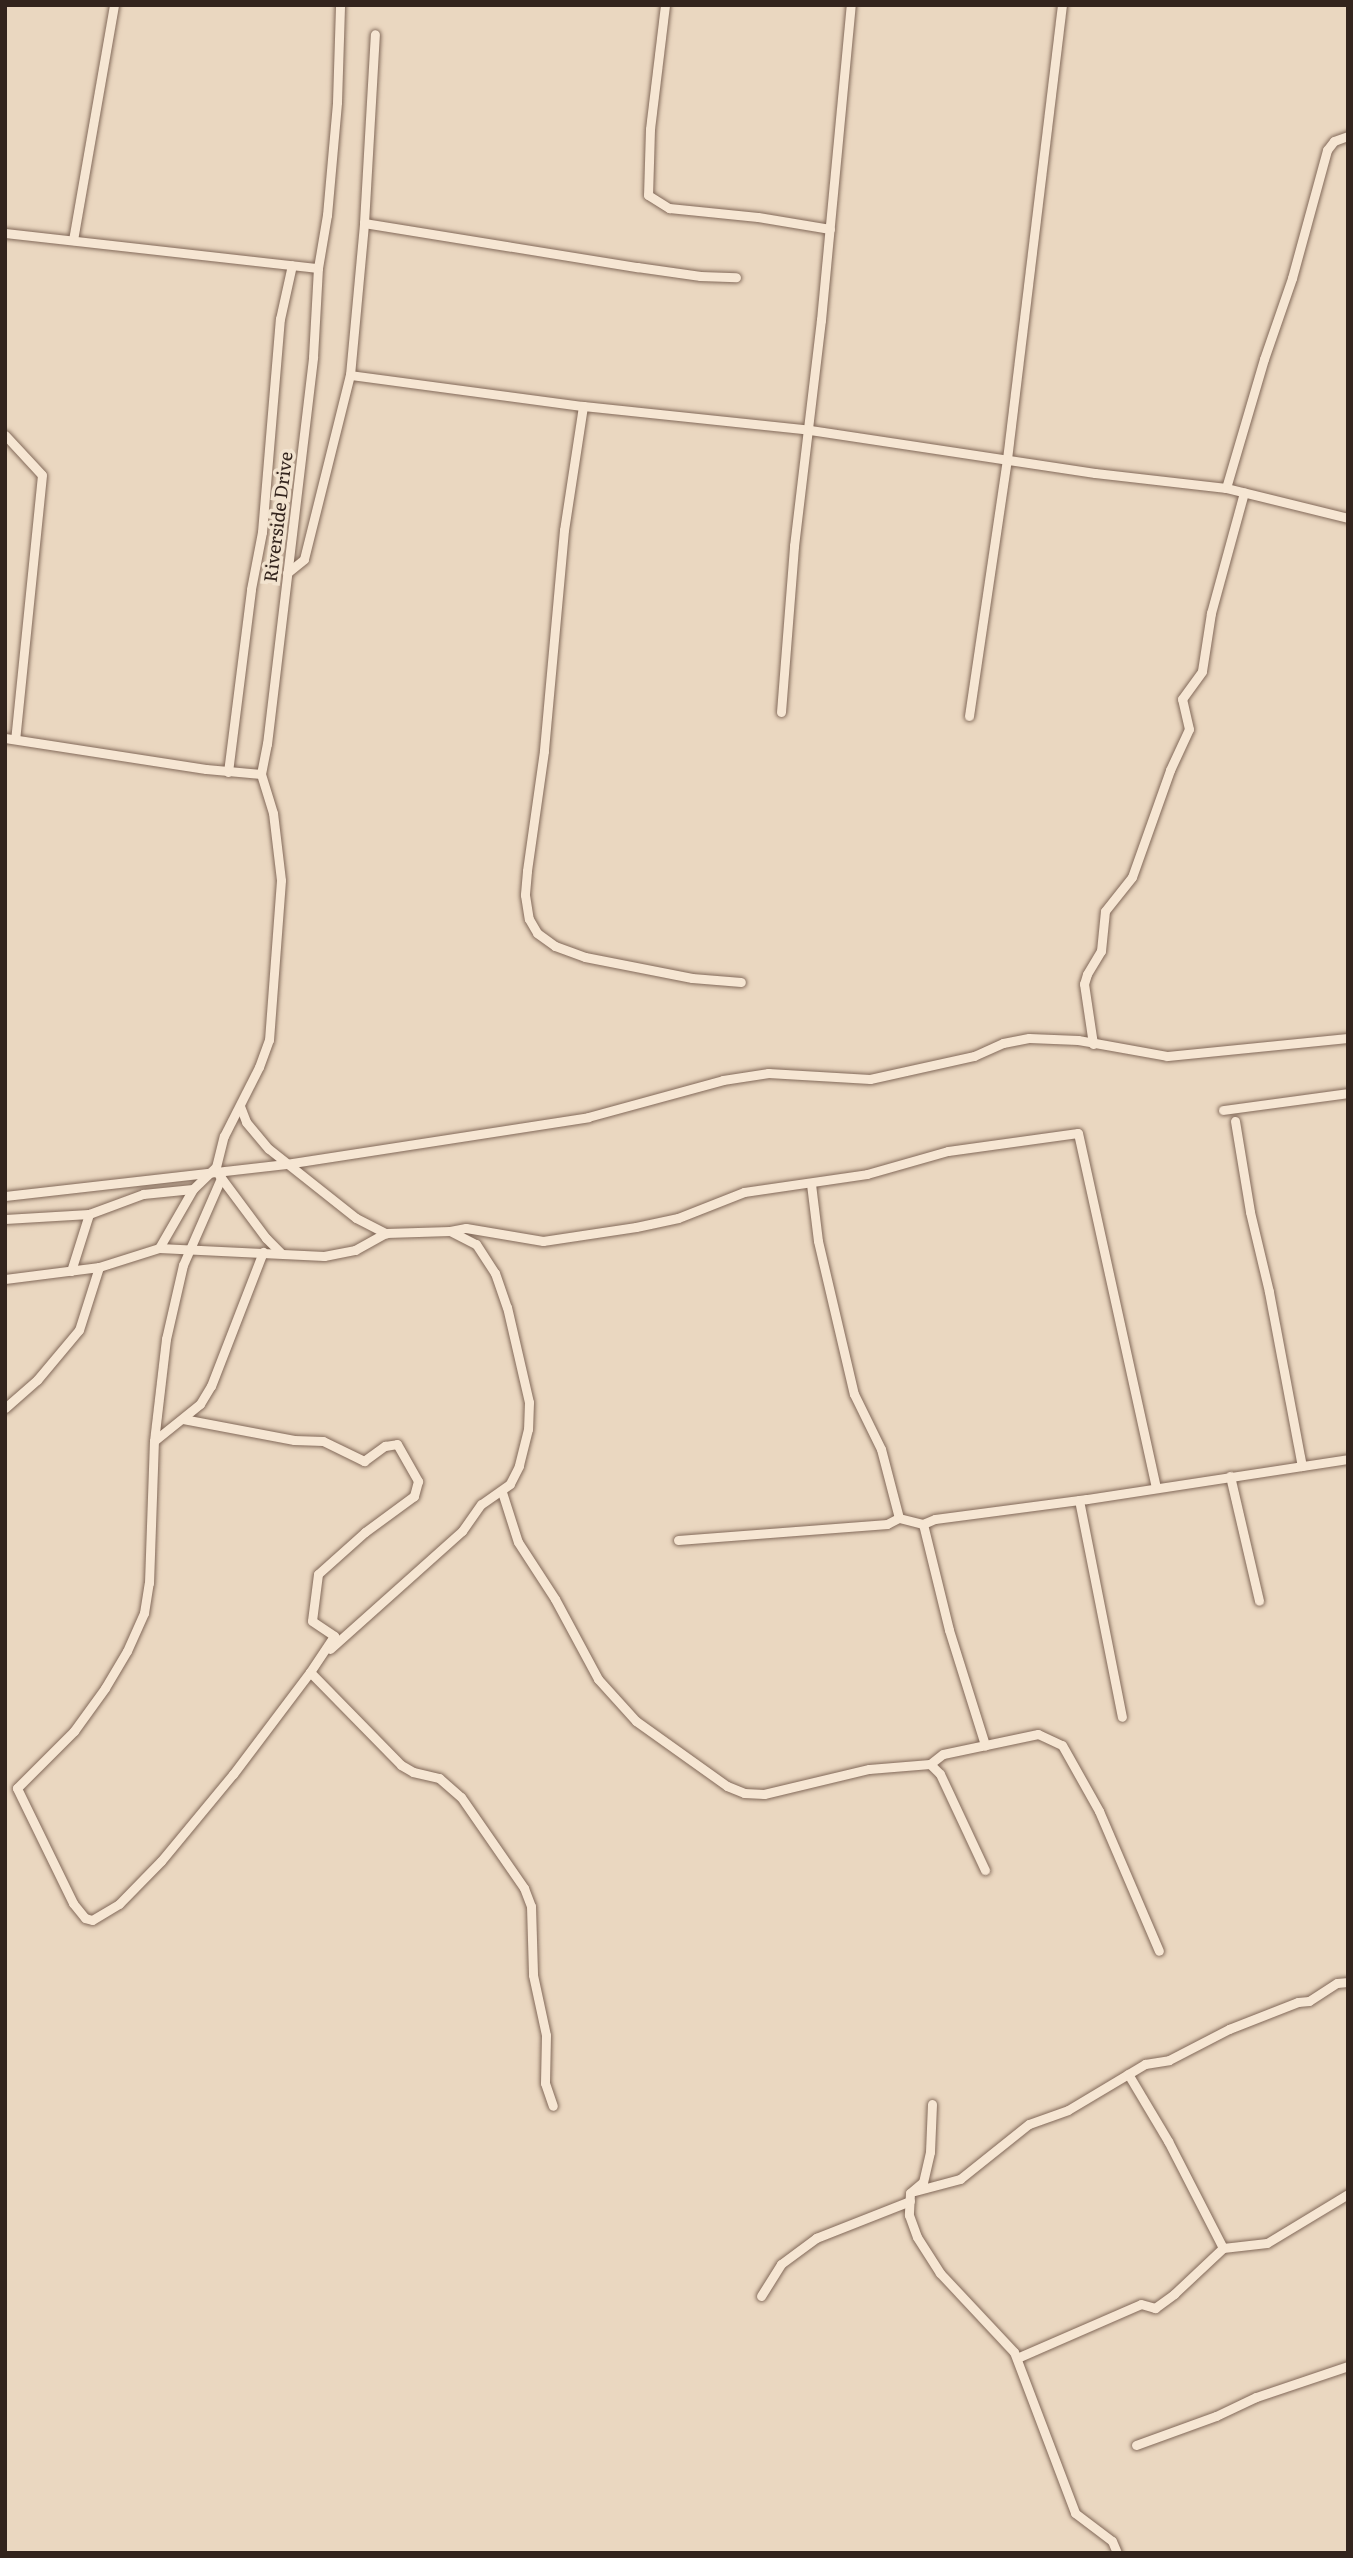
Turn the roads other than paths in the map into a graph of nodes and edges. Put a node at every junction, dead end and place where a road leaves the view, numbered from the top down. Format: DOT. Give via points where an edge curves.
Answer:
graph roads {
  1 [pos="114,5"];
  2 [pos="340,5"];
  3 [pos="664,5"];
  4 [pos="851,5"];
  5 [pos="1062,5"];
  6 [pos="375,34"];
  7 [pos="1348,136"];
  8 [pos="364,223"];
  9 [pos="830,229"];
  10 [pos="5,233"];
  11 [pos="73,240"];
  12 [pos="292,265"];
  13 [pos="318,268"];
  14 [pos="736,277"];
  15 [pos="350,375"];
  16 [pos="583,406"];
  17 [pos="810,430"];
  18 [pos="5,435"];
  19 [pos="1007,459"];
  20 [pos="1226,488"];
  21 [pos="1244,492"];
  22 [pos="1348,518"];
  23 [pos="287,573"];
  24 [pos="780,712"];
  25 [pos="969,716"];
  26 [pos="10,739"];
  27 [pos="228,772"];
  28 [pos="261,774"];
  29 [pos="741,982"];
  30 [pos="1348,1038"];
  31 [pos="1093,1044"];
  32 [pos="1348,1093"];
  33 [pos="240,1105"];
  34 [pos="1223,1110"];
  35 [pos="1234,1121"];
  36 [pos="286,1164"];
  37 [pos="216,1174"];
  38 [pos="811,1184"];
  39 [pos="193,1189"];
  40 [pos="5,1196"];
  41 [pos="89,1214"];
  42 [pos="5,1219"];
  43 [pos="450,1231"];
  44 [pos="386,1233"];
  45 [pos="159,1248"];
  46 [pos="189,1251"];
  47 [pos="264,1252"];
  48 [pos="281,1253"];
  49 [pos="99,1268"];
  50 [pos="71,1271"];
  51 [pos="5,1279"];
  52 [pos="5,1408"];
  53 [pos="183,1419"];
  54 [pos="154,1441"];
  55 [pos="1348,1459"];
  56 [pos="1302,1466"];
  57 [pos="1230,1476"];
  58 [pos="1156,1487"];
  59 [pos="502,1492"];
  60 [pos="1079,1500"];
  61 [pos="899,1518"];
  62 [pos="923,1524"];
  63 [pos="678,1540"];
  64 [pos="1259,1601"];
  65 [pos="312,1668"];
  66 [pos="1122,1717"];
  67 [pos="985,1745"];
  68 [pos="930,1764"];
  69 [pos="985,1870"];
  70 [pos="1159,1951"];
  71 [pos="1348,1982"];
  72 [pos="1128,2074"];
  73 [pos="932,2104"];
  74 [pos="553,2106"];
  75 [pos="1348,2194"];
  76 [pos="910,2197"];
  77 [pos="1223,2248"];
  78 [pos="761,2296"];
  79 [pos="1017,2358"];
  80 [pos="1348,2366"];
  81 [pos="1136,2445"];
  82 [pos="1117,2553"];
  1 -- 11 [label="street"];
  2 -- 13 [label="street, Riverside Drive" via="337,102"];
  3 -- 9 [label="street" via="648,194 668,208"];
  4 -- 9 [label="street"];
  5 -- 19 [label="street"];
  6 -- 8 [label="street"];
  7 -- 20 [label="street" via="1334,141 1327,150"];
  8 -- 14 [label="street" via="637,267"];
  8 -- 15 [label="street"];
  9 -- 17 [label="street"];
  10 -- 11 [label="street"];
  11 -- 12 [label="street"];
  12 -- 13 [label="street"];
  12 -- 27 [label="street" via="280,319 264,509"];
  13 -- 23 [label="street, Riverside Drive" via="313,357"];
  15 -- 16 [label="street"];
  15 -- 23 [label="street" via="304,559"];
  16 -- 17 [label="street"];
  16 -- 29 [label="street" via="564,530 544,751 527,871 529,919 537,933 555,946 585,957 692,978"];
  17 -- 19 [label="street"];
  17 -- 24 [label="street" via="794,546"];
  18 -- 26 [label="street" via="42,475"];
  19 -- 20 [label="street"];
  19 -- 25 [label="street"];
  20 -- 21 [label="street"];
  21 -- 22 [label="street"];
  21 -- 31 [label="street" via="1211,613 1202,671 1182,699 1189,729 1132,877 1105,911 1104,939 1087,974 1085,992"];
  23 -- 28 [label="street, Riverside Drive"];
  26 -- 27 [label="street"];
  27 -- 28 [label="street"];
  28 -- 33 [label="street" via="281,856 282,903 269,1040"];
  30 -- 31 [label="street" via="1167,1056"];
  31 -- 36 [label="street" via="1029,1038 974,1056 870,1079 768,1073 723,1080 605,1114"];
  32 -- 34 [label="street"];
  33 -- 36 [label="street" via="253,1132"];
  33 -- 37 [label="street" via="224,1136"];
  35 -- 56 [label="street"];
  36 -- 37 [label="street"];
  36 -- 44 [label="street" via="356,1219"];
  37 -- 39 [label="street"];
  37 -- 40 [label="street"];
  37 -- 46 [label="street"];
  37 -- 48 [label="street"];
  38 -- 43 [label="street" via="744,1192 678,1218 543,1241 466,1228"];
  38 -- 58 [label="street" via="948,1151 1078,1133"];
  38 -- 61 [label="street" via="818,1241 853,1394 881,1449"];
  39 -- 41 [label="street" via="143,1194"];
  39 -- 45 [label="street"];
  41 -- 42 [label="street"];
  41 -- 50 [label="street"];
  43 -- 44 [label="street"];
  43 -- 59 [label="street" via="485,1254 507,1307 529,1402 528,1429 515,1477"];
  44 -- 48 [label="street" via="342,1254"];
  45 -- 46 [label="street"];
  45 -- 49 [label="street"];
  46 -- 47 [label="street"];
  46 -- 54 [label="street" via="168,1328"];
  47 -- 48 [label="street"];
  47 -- 53 [label="street" via="215,1380 200,1404"];
  49 -- 50 [label="street"];
  49 -- 52 [label="street" via="79,1330 37,1380"];
  50 -- 51 [label="street"];
  53 -- 54 [label="street"];
  53 -- 65 [label="street" via="293,1440 323,1441 364,1461 385,1446 397,1444 418,1481 414,1496 318,1573 312,1621 334,1636"];
  54 -- 65 [label="street" via="149,1583 139,1627 74,1731 17,1788 61,1881 85,1918 95,1920 108,1913 162,1861"];
  55 -- 56 [label="street"];
  56 -- 57 [label="street"];
  57 -- 58 [label="street"];
  57 -- 64 [label="street"];
  58 -- 60 [label="street"];
  59 -- 65 [label="street" via="481,1504 462,1531"];
  59 -- 68 [label="street" via="518,1542 555,1598 598,1679 636,1721 727,1786 764,1794 869,1769"];
  60 -- 62 [label="street"];
  60 -- 66 [label="street"];
  61 -- 62 [label="street"];
  61 -- 63 [label="street" via="887,1524"];
  62 -- 67 [label="street" via="949,1630"];
  65 -- 74 [label="street" via="401,1765 439,1778 461,1797 524,1888 531,1906 533,1975 546,2035 545,2083"];
  67 -- 68 [label="street" via="943,1754"];
  67 -- 70 [label="street" via="1038,1734 1062,1745 1099,1811"];
  68 -- 69 [label="street" via="940,1774"];
  71 -- 72 [label="street"];
  72 -- 76 [label="street" via="1068,2110 1029,2124 960,2179"];
  72 -- 77 [label="street"];
  73 -- 76 [label="street" via="930,2152 923,2182"];
  75 -- 77 [label="street" via="1267,2243"];
  76 -- 78 [label="street" via="816,2238 781,2264"];
  76 -- 79 [label="street" via="909,2215 917,2237 940,2273"];
  77 -- 79 [label="street" via="1155,2308 1141,2304"];
  79 -- 82 [label="street" via="1075,2513 1112,2541"];
  80 -- 81 [label="street"];
}
